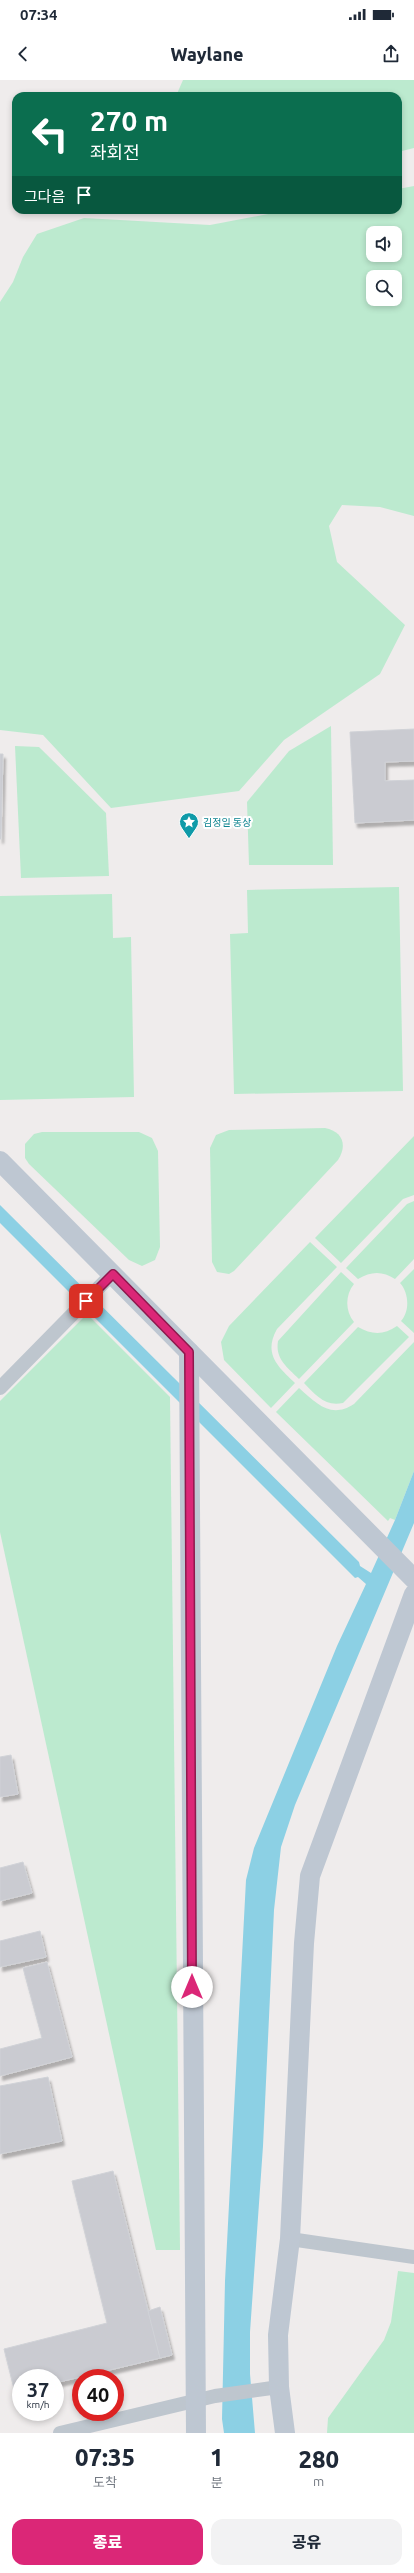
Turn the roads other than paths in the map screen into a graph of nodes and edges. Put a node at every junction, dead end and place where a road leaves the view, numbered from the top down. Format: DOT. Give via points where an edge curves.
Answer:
graph roads {
  1 [pos="0,1161"];
  2 [pos="113,1274"];
  3 [pos="189,1352"];
  4 [pos="0,1388"];
  5 [pos="414,1579"];
  6 [pos="414,1594"];
  7 [pos="290,2239"];
  8 [pos="414,2257"];
  9 [pos="279,2387"];
  10 [pos="195,2401"];
  11 [pos="60,2433"];
  12 [pos="196,2433"];
  13 [pos="285,2433"];
  1 -- 2 [label="street"];
  2 -- 3 [label="street"];
  2 -- 4 [label="street"];
  3 -- 5 [label="street"];
  3 -- 10 [label="street"];
  6 -- 7 [label="street" via="310,1876 304,1943"];
  7 -- 8 [label="street"];
  7 -- 9 [label="street" via="278,2335"];
  9 -- 10 [label="street"];
  9 -- 13 [label="street"];
  10 -- 11 [label="street"];
  10 -- 12 [label="street"];
}
